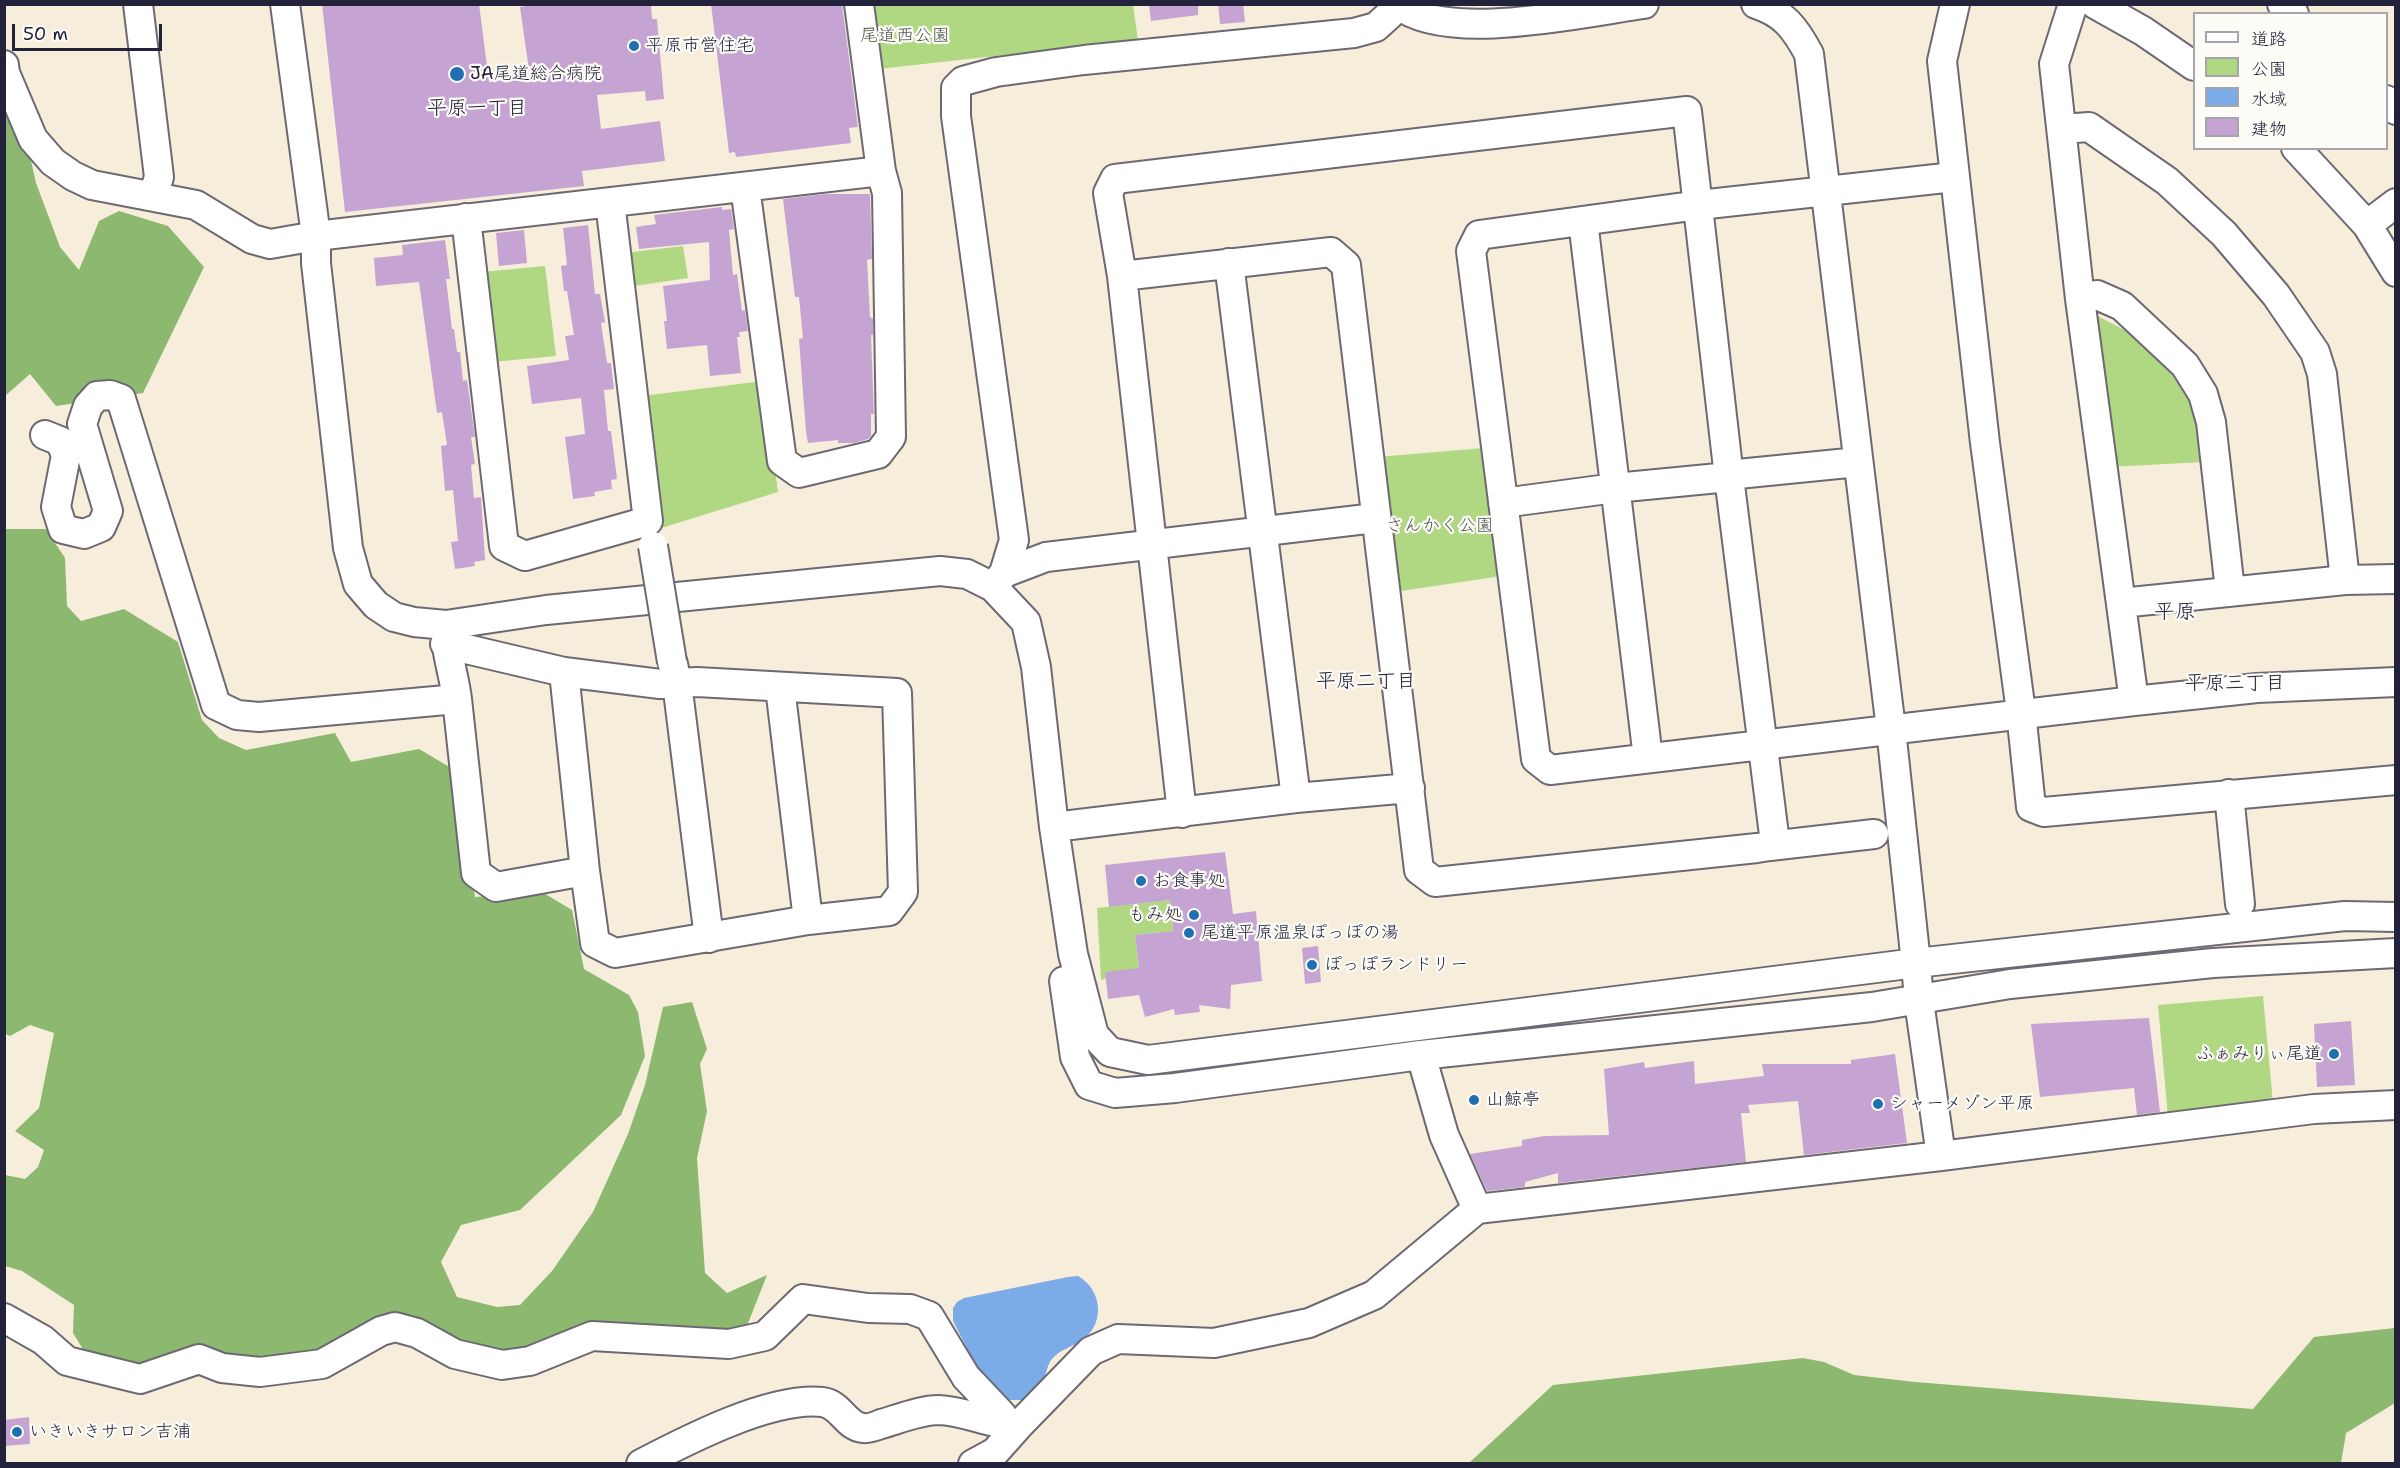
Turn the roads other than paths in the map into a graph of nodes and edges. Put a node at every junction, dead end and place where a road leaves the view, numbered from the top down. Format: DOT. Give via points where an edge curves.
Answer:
graph roads {
  1 [pos="138,4"];
  2 [pos="285,4"];
  3 [pos="859,4"];
  4 [pos="1644,4"];
  5 [pos="1756,4"];
  6 [pos="1955,4"];
  7 [pos="2073,4"];
  8 [pos="2095,4"];
  9 [pos="1398,5"];
  10 [pos="1524,12"];
  11 [pos="2193,65"];
  12 [pos="5,70"];
  13 [pos="2062,129"];
  14 [pos="2298,150"];
  15 [pos="881,171"];
  16 [pos="1954,177"];
  17 [pos="745,187"];
  18 [pos="1826,192"];
  19 [pos="153,196"];
  20 [pos="610,202"];
  21 [pos="2396,203"];
  22 [pos="1699,205"];
  23 [pos="466,218"];
  24 [pos="1583,221"];
  25 [pos="2367,225"];
  26 [pos="315,236"];
  27 [pos="1230,263"];
  28 [pos="2396,272"];
  29 [pos="1122,276"];
  30 [pos="2080,299"];
  31 [pos="45,435"];
  32 [pos="1858,462"];
  33 [pos="1729,477"];
  34 [pos="1615,488"];
  35 [pos="1503,502"];
  36 [pos="1375,518"];
  37 [pos="1262,530"];
  38 [pos="651,534"];
  39 [pos="1151,546"];
  40 [pos="2396,579"];
  41 [pos="999,580"];
  42 [pos="2345,580"];
  43 [pos="2230,590"];
  44 [pos="2121,603"];
  45 [pos="446,634"];
  46 [pos="564,672"];
  47 [pos="675,673"];
  48 [pos="2396,682"];
  49 [pos="780,687"];
  50 [pos="458,699"];
  51 [pos="2134,701"];
  52 [pos="2022,712"];
  53 [pos="1891,729"];
  54 [pos="1764,745"];
  55 [pos="1648,759"];
  56 [pos="2396,780"];
  57 [pos="1410,788"];
  58 [pos="2229,794"];
  59 [pos="1296,798"];
  60 [pos="1182,813"];
  61 [pos="1054,827"];
  62 [pos="1874,834"];
  63 [pos="1770,846"];
  64 [pos="585,871"];
  65 [pos="2240,904"];
  66 [pos="2396,917"];
  67 [pos="808,920"];
  68 [pos="709,938"];
  69 [pos="2396,953"];
  70 [pos="1916,963"];
  71 [pos="1919,1001"];
  72 [pos="1287,1041"];
  73 [pos="1421,1054"];
  74 [pos="1289,1071"];
  75 [pos="2396,1105"];
  76 [pos="1941,1156"];
  77 [pos="1477,1209"];
  78 [pos="4,1318"];
  79 [pos="1011,1425"];
  80 [pos="641,1464"];
  81 [pos="973,1464"];
  1 -- 19 [label="street" via="159,177"];
  2 -- 26 [label="street"];
  3 -- 15 [label="street"];
  4 -- 10 [label="street"];
  5 -- 18 [label="street" via="1774,10 1797,31 1809,54"];
  6 -- 16 [label="street" via="1941,61"];
  7 -- 13 [label="street" via="2055,64"];
  8 -- 11 [label="street"];
  9 -- 10 [label="street" via="1415,15 1472,26"];
  9 -- 41 [label="street" via="1376,27 1354,33 996,72 963,81 956,88 956,116 1014,540"];
  12 -- 19 [label="street" via="33,139 53,162 92,185"];
  13 -- 30 [label="street"];
  13 -- 42 [label="street" via="2089,128 2167,182 2224,234 2276,295 2315,352 2322,374"];
  14 -- 25 [label="street"];
  15 -- 17 [label="street"];
  15 -- 17 [label="street" via="887,193 891,437 878,454 799,473 782,462"];
  16 -- 18 [label="street"];
  16 -- 52 [label="street"];
  17 -- 20 [label="street"];
  18 -- 22 [label="street"];
  18 -- 32 [label="street"];
  19 -- 26 [label="street" via="196,205 252,239 270,244"];
  20 -- 23 [label="street"];
  20 -- 38 [label="street"];
  21 -- 25 [label="street"];
  22 -- 24 [label="street"];
  22 -- 29 [label="street" via="1687,111 1115,179 1108,194"];
  22 -- 33 [label="street"];
  23 -- 26 [label="street"];
  23 -- 38 [label="street" via="504,546 525,556"];
  24 -- 34 [label="street"];
  24 -- 35 [label="street" via="1479,235 1470,251"];
  25 -- 28 [label="street"];
  26 -- 45 [label="street" via="348,548 358,584 376,605 394,617"];
  27 -- 29 [label="street"];
  27 -- 36 [label="street" via="1331,252 1346,265"];
  27 -- 37 [label="street"];
  29 -- 39 [label="street"];
  30 -- 43 [label="street" via="2097,295 2122,306 2185,365 2203,394 2211,422"];
  30 -- 44 [label="street"];
  31 -- 50 [label="street" via="60,441 66,455 56,507 63,529 84,534 101,527 108,511 82,424 88,406 97,396 121,399 216,705 237,715 259,717"];
  32 -- 33 [label="street"];
  32 -- 53 [label="street"];
  33 -- 34 [label="street"];
  33 -- 54 [label="street"];
  34 -- 35 [label="street"];
  34 -- 55 [label="street"];
  35 -- 55 [label="street" via="1536,759 1550,770"];
  36 -- 37 [label="street"];
  36 -- 57 [label="street"];
  37 -- 39 [label="street"];
  37 -- 59 [label="street"];
  38 -- 47 [label="street, bridge"];
  39 -- 41 [label="street" via="1046,557"];
  39 -- 60 [label="street"];
  40 -- 42 [label="street"];
  41 -- 45 [label="street" via="940,571 546,610"];
  41 -- 61 [label="street" via="1026,622 1036,667"];
  42 -- 43 [label="street"];
  43 -- 44 [label="street"];
  44 -- 51 [label="street"];
  45 -- 46 [label="street"];
  45 -- 50 [label="street"];
  46 -- 47 [label="street" via="660,684"];
  46 -- 64 [label="street"];
  47 -- 49 [label="street" via="697,682"];
  47 -- 68 [label="street"];
  48 -- 51 [label="street" via="2257,688"];
  49 -- 67 [label="street"];
  49 -- 67 [label="street" via="897,693 903,892 889,911"];
  50 -- 64 [label="street" via="476,873 496,887"];
  51 -- 52 [label="street"];
  52 -- 53 [label="street"];
  52 -- 58 [label="street" via="2031,807 2038,810"];
  53 -- 54 [label="street"];
  53 -- 70 [label="street"];
  54 -- 55 [label="street"];
  54 -- 63 [label="street" via="1774,836"];
  56 -- 58 [label="street"];
  57 -- 59 [label="street"];
  57 -- 63 [label="street" via="1419,870 1435,882"];
  58 -- 65 [label="street"];
  59 -- 60 [label="street"];
  60 -- 61 [label="street"];
  61 -- 72 [label="street" via="1073,954 1094,1035 1110,1052 1148,1060"];
  61 -- 74 [label="street" via="1052,905 1075,1057 1089,1085 1115,1093"];
  62 -- 63 [label="street"];
  64 -- 68 [label="street" via="595,943 615,953"];
  66 -- 70 [label="street" via="2345,916"];
  67 -- 68 [label="street"];
  69 -- 71 [label="street" via="2214,963 2010,984"];
  70 -- 71 [label="street"];
  70 -- 72 [label="street"];
  71 -- 73 [label="street"];
  71 -- 76 [label="street"];
  72 -- 74 [label="street"];
  73 -- 74 [label="street"];
  73 -- 77 [label="street" via="1444,1135"];
  75 -- 76 [label="street" via="2314,1109"];
  76 -- 77 [label="street"];
  77 -- 79 [label="street" via="1374,1295 1308,1323 1214,1343 1118,1339 1091,1351"];
  78 -- 79 [label="street" via="43,1340 67,1361 140,1379 199,1359 222,1368 260,1372 322,1364 395,1327 417,1333 455,1354 502,1365 530,1361 592,1336 729,1344 765,1336 803,1299 910,1309 929,1316 966,1377"];
  79 -- 80 [label="street" via="938,1410 864,1429 851,1424 838,1408 825,1402 804,1402 776,1407 703,1432"];
  79 -- 81 [label="street" via="995,1452"];
}
